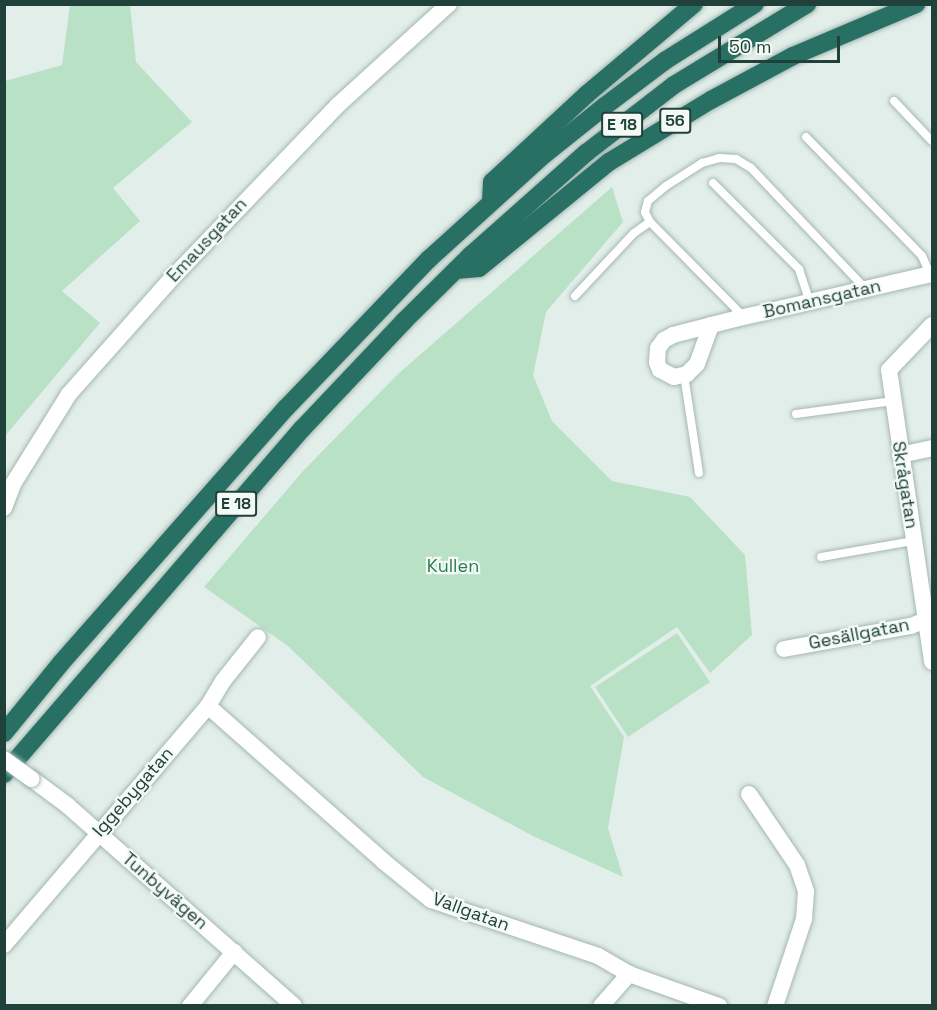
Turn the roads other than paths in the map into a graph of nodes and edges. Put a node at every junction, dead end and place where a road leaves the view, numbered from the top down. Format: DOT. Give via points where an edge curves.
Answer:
graph roads {
  1 [pos="449,4"];
  2 [pos="694,4"];
  3 [pos="755,4"];
  4 [pos="807,4"];
  5 [pos="916,4"];
  6 [pos="894,100"];
  7 [pos="806,137"];
  8 [pos="933,141"];
  9 [pos="713,183"];
  10 [pos="491,201"];
  11 [pos="650,222"];
  12 [pos="456,270"];
  13 [pos="931,274"];
  14 [pos="866,289"];
  15 [pos="575,296"];
  16 [pos="810,302"];
  17 [pos="744,317"];
  18 [pos="711,325"];
  19 [pos="933,325"];
  20 [pos="684,375"];
  21 [pos="893,401"];
  22 [pos="796,414"];
  23 [pos="933,448"];
  24 [pos="900,455"];
  25 [pos="699,473"];
  26 [pos="4,508"];
  27 [pos="913,541"];
  28 [pos="821,557"];
  29 [pos="929,618"];
  30 [pos="258,637"];
  31 [pos="784,649"];
  32 [pos="933,662"];
  33 [pos="208,706"];
  34 [pos="4,733"];
  35 [pos="4,759"];
  36 [pos="4,774"];
  37 [pos="749,794"];
  38 [pos="98,832"];
  39 [pos="4,945"];
  40 [pos="234,952"];
  41 [pos="629,974"];
  42 [pos="190,1005"];
  43 [pos="294,1005"];
  44 [pos="601,1005"];
  45 [pos="719,1005"];
  46 [pos="775,1005"];
  1 -- 26 [label="street, Emausgatan" via="338,105 173,277 69,394 13,484"];
  2 -- 10 [label="highway" via="610,74 492,182"];
  3 -- 10 [label="highway, E 18" via="628,88"];
  4 -- 12 [label="highway, E 18" via="725,52 628,120 520,210"];
  5 -- 12 [label="highway, 56" via="793,56 702,105 609,162 479,268"];
  6 -- 8 [label="lane"];
  7 -- 13 [label="lane" via="922,256"];
  9 -- 16 [label="lane" via="799,269"];
  10 -- 34 [label="highway, E 18" via="383,305 287,407 68,654"];
  11 -- 14 [label="lane" via="645,212 648,201 666,186 702,163 718,158 736,159 751,168"];
  11 -- 15 [label="lane" via="634,233"];
  11 -- 17 [label="lane"];
  12 -- 36 [label="highway, E 18" via="264,472"];
  13 -- 14 [label="street, Bomansgatan"];
  14 -- 16 [label="street, Bomansgatan"];
  16 -- 17 [label="street, Bomansgatan"];
  17 -- 18 [label="street, Bomansgatan"];
  18 -- 20 [label="street" via="697,364"];
  18 -- 20 [label="street, Bomansgatan" via="673,335 658,348 660,370 674,377"];
  19 -- 21 [label="street, Skrågatan" via="889,370"];
  20 -- 25 [label="lane"];
  21 -- 22 [label="lane"];
  21 -- 24 [label="street, Skrågatan"];
  23 -- 24 [label="street"];
  24 -- 27 [label="street, Skrågatan"];
  27 -- 28 [label="lane"];
  27 -- 29 [label="street, Skrågatan"];
  29 -- 31 [label="street, Gesällgatan" via="911,626"];
  29 -- 32 [label="street, Skrågatan"];
  30 -- 33 [label="street, Iggebygatan"];
  33 -- 38 [label="street, Iggebygatan"];
  33 -- 41 [label="street, Vallgatan" via="431,900 598,956"];
  35 -- 38 [label="street, Tunbyvägen, bridge"];
  37 -- 46 [label="street" via="797,865 806,891 804,919"];
  38 -- 39 [label="street, Iggebygatan"];
  38 -- 40 [label="street, Tunbyvägen"];
  40 -- 42 [label="street"];
  40 -- 43 [label="street, Tunbyvägen"];
  41 -- 44 [label="street"];
  41 -- 45 [label="street, Vallgatan"];
}
